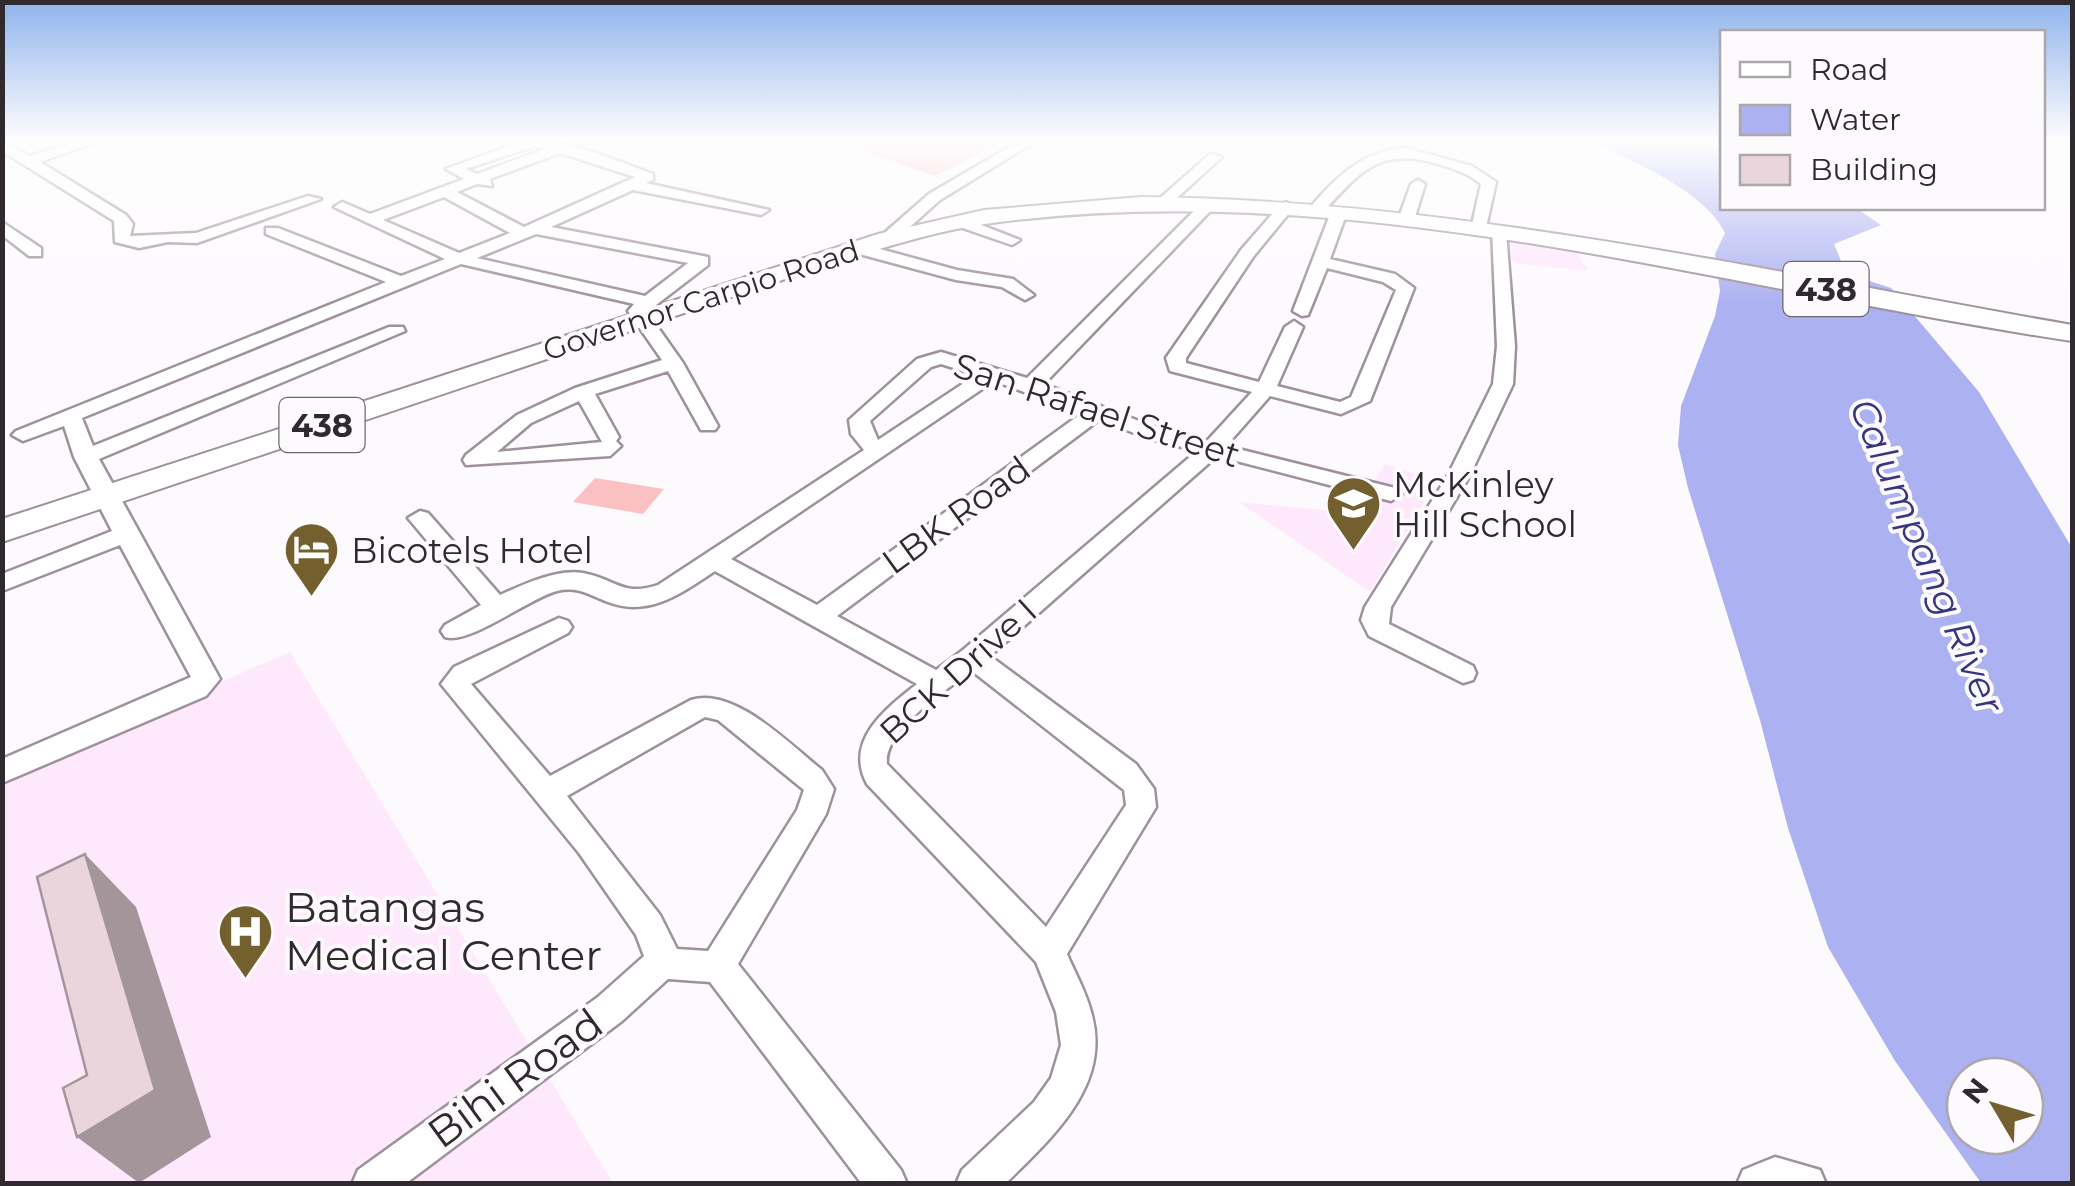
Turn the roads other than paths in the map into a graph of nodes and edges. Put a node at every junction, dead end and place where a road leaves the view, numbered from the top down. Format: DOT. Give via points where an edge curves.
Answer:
graph roads {
  1 [pos="81,194"];
  2 [pos="439,194"];
  3 [pos="451,194"];
  4 [pos="616,194"];
  5 [pos="680,194"];
  6 [pos="944,194"];
  7 [pos="1173,194"];
  8 [pos="1342,194"];
  9 [pos="1415,194"];
  10 [pos="1490,194"];
  11 [pos="313,199"];
  12 [pos="1164,202"];
  13 [pos="1210,202"];
  14 [pos="342,207"];
  15 [pos="1286,207"];
  16 [pos="762,210"];
  17 [pos="1327,211"];
  18 [pos="368,220"];
  19 [pos="1406,220"];
  20 [pos="960,222"];
  21 [pos="2,227"];
  22 [pos="1488,230"];
  23 [pos="272,231"];
  24 [pos="528,231"];
  25 [pos="886,240"];
  26 [pos="1012,240"];
  27 [pos="858,248"];
  28 [pos="35,252"];
  29 [pos="456,258"];
  30 [pos="1322,262"];
  31 [pos="398,281"];
  32 [pos="1025,295"];
  33 [pos="644,310"];
  34 [pos="396,331"];
  35 [pos="2072,333"];
  36 [pos="674,363"];
  37 [pos="993,373"];
  38 [pos="1031,386"];
  39 [pos="1265,390"];
  40 [pos="582,392"];
  41 [pos="1094,413"];
  42 [pos="71,416"];
  43 [pos="708,426"];
  44 [pos="23,436"];
  45 [pos="1210,451"];
  46 [pos="877,452"];
  47 [pos="85,457"];
  48 [pos="1391,494"];
  49 [pos="105,498"];
  50 [pos="420,518"];
  51 [pos="2,531"];
  52 [pos="124,535"];
  53 [pos="716,560"];
  54 [pos="2,583"];
  55 [pos="497,608"];
  56 [pos="816,618"];
  57 [pos="559,627"];
  58 [pos="454,631"];
  59 [pos="972,657"];
  60 [pos="1463,673"];
  61 [pos="936,682"];
  62 [pos="2,772"];
  63 [pos="546,793"];
  64 [pos="1049,952"];
  65 [pos="662,962"];
  66 [pos="718,966"];
  67 [pos="372,1184"];
  68 [pos="887,1184"];
  69 [pos="976,1184"];
  70 [pos="1757,1184"];
  71 [pos="1806,1184"];
  1 -- 11 [label="street" via="120,218 121,239 128,242 192,239"];
  2 -- 18 [label="street"];
  3 -- 24 [label="street"];
  4 -- 24 [label="street"];
  5 -- 16 [label="street"];
  6 -- 25 [label="street"];
  7 -- 12 [label="street"];
  8 -- 17 [label="street"];
  9 -- 19 [label="street"];
  10 -- 22 [label="street"];
  12 -- 13 [label="main road, Governor Carpio Road / 438"];
  12 -- 20 [label="main road, Governor Carpio Road / 438"];
  13 -- 15 [label="main road, Governor Carpio Road / 438"];
  13 -- 38 [label="street"];
  14 -- 18 [label="street"];
  15 -- 17 [label="main road, Governor Carpio Road / 438"];
  15 -- 39 [label="street" via="1176,358 1184,370"];
  17 -- 19 [label="main road, Governor Carpio Road / 438"];
  17 -- 30 [label="street, BCK Drive I"];
  18 -- 29 [label="street"];
  19 -- 22 [label="main road, Governor Carpio Road / 438"];
  20 -- 25 [label="main road, Governor Carpio Road / 438"];
  20 -- 26 [label="street"];
  21 -- 28 [label="street"];
  22 -- 35 [label="main road, Governor Carpio Road / 438"];
  22 -- 60 [label="street" via="1506,346 1503,384 1374,620 1378,630"];
  23 -- 31 [label="street"];
  24 -- 29 [label="street"];
  24 -- 33 [label="street" via="702,261"];
  25 -- 27 [label="main road, Governor Carpio Road / 438"];
  27 -- 32 [label="street" via="1007,283"];
  27 -- 33 [label="main road, Governor Carpio Road / 438"];
  29 -- 31 [label="street"];
  29 -- 33 [label="street"];
  30 -- 39 [label="street, BCK Drive I"];
  30 -- 39 [label="street" via="1405,288 1365,393 1341,408"];
  31 -- 42 [label="street"];
  33 -- 36 [label="street"];
  33 -- 49 [label="main road, Governor Carpio Road / 438"];
  34 -- 47 [label="street"];
  36 -- 40 [label="street"];
  36 -- 43 [label="street"];
  37 -- 38 [label="street, San Rafael Street"];
  37 -- 46 [label="street"];
  37 -- 46 [label="street, San Rafael Street" via="941,358 924,364 859,420"];
  38 -- 41 [label="street, San Rafael Street"];
  39 -- 45 [label="street, BCK Drive I"];
  40 -- 40 [label="street" via="609,442 602,452 474,460 524,419"];
  41 -- 45 [label="street, San Rafael Street"];
  41 -- 56 [label="street, LBK Road"];
  42 -- 44 [label="street"];
  42 -- 47 [label="street"];
  45 -- 48 [label="street, San Rafael Street"];
  45 -- 59 [label="street, BCK Drive I"];
  46 -- 53 [label="street"];
  47 -- 49 [label="street"];
  49 -- 51 [label="main road, Governor Carpio Road / 438"];
  49 -- 52 [label="street"];
  50 -- 55 [label="street"];
  52 -- 54 [label="street"];
  52 -- 62 [label="street" via="206,679"];
  53 -- 55 [label="street" via="648,599 628,601 568,581"];
  53 -- 56 [label="street"];
  55 -- 58 [label="street"];
  56 -- 61 [label="street"];
  57 -- 63 [label="street" via="455,684"];
  59 -- 61 [label="street, BCK Drive I"];
  59 -- 64 [label="street" via="1121,768 1142,793 1141,807"];
  61 -- 64 [label="street, BCK Drive I" via="881,734 871,763"];
  63 -- 65 [label="street" via="648,925"];
  63 -- 66 [label="street" via="700,707 728,714 812,778 819,788 811,814"];
  64 -- 69 [label="street, BCK Drive I" via="1074,1012 1076,1068 1047,1115"];
  65 -- 66 [label="street"];
  65 -- 67 [label="street, Bihi Road" via="610,1009"];
  66 -- 68 [label="street"];
  70 -- 71 [label="street" via="1775,1177"];
}
